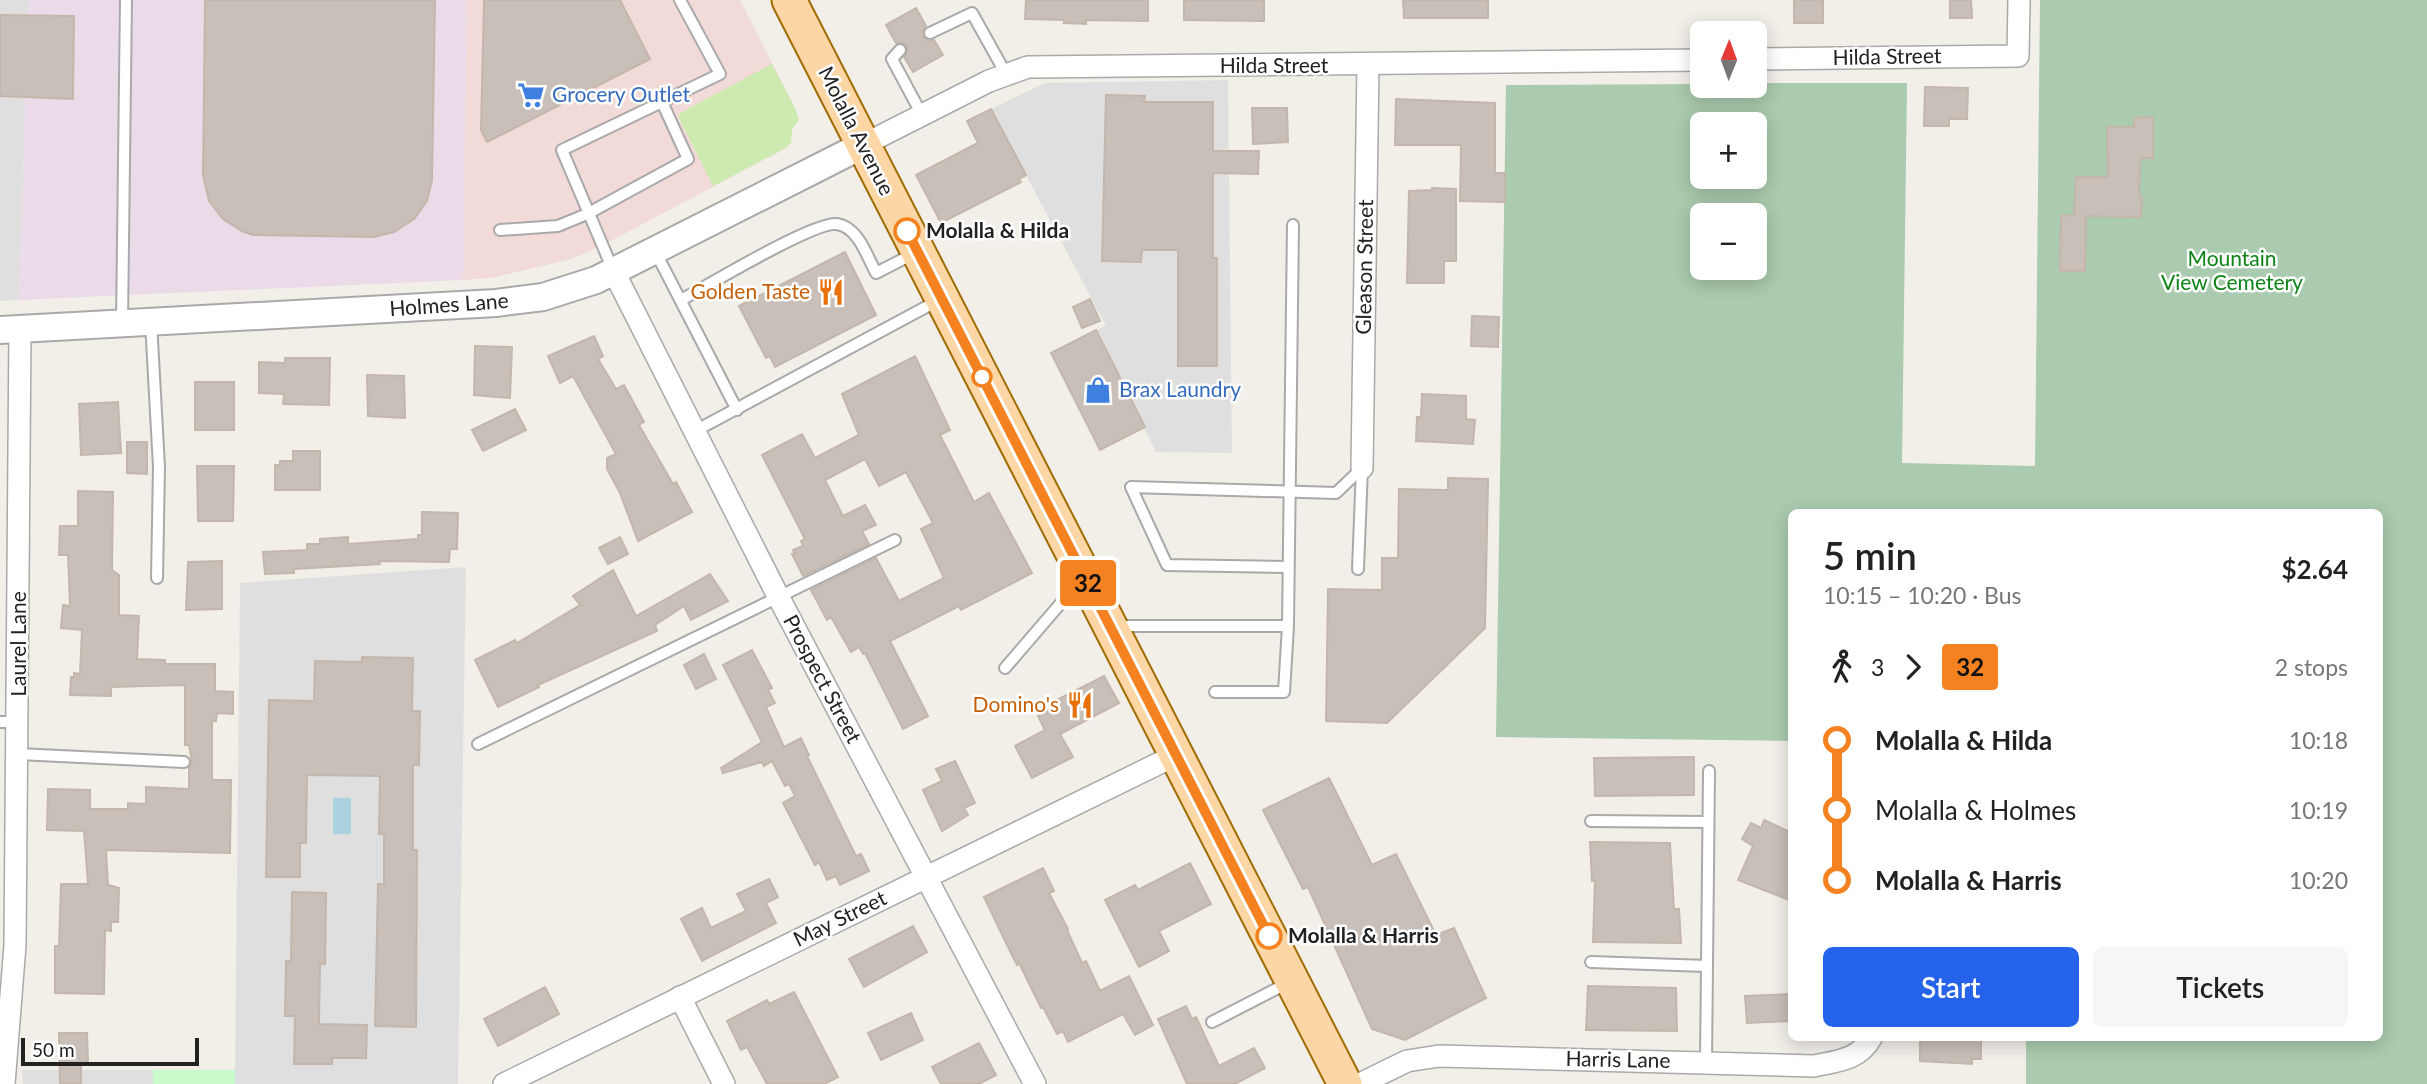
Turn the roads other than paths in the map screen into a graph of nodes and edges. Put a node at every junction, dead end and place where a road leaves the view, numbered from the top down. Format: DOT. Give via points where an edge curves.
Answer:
graph roads {
  1 [pos="126,0"];
  2 [pos="680,0"];
  3 [pos="789,0"];
  4 [pos="2019,0"];
  5 [pos="930,33"];
  6 [pos="900,50"];
  7 [pos="1768,59"];
  8 [pos="1690,60"];
  9 [pos="1368,65"];
  10 [pos="1006,74"];
  11 [pos="662,102"];
  12 [pos="922,115"];
  13 [pos="863,145"];
  14 [pos="587,214"];
  15 [pos="1293,226"];
  16 [pos="500,230"];
  17 [pos="655,251"];
  18 [pos="918,251"];
  19 [pos="614,272"];
  20 [pos="942,299"];
  21 [pos="681,300"];
  22 [pos="151,322"];
  23 [pos="121,324"];
  24 [pos="10,329"];
  25 [pos="737,410"];
  26 [pos="695,431"];
  27 [pos="1362,468"];
  28 [pos="1289,493"];
  29 [pos="895,540"];
  30 [pos="1288,567"];
  31 [pos="1358,569"];
  32 [pos="157,578"];
  33 [pos="1088,584"];
  34 [pos="779,598"];
  35 [pos="1110,626"];
  36 [pos="1288,626"];
  37 [pos="1005,668"];
  38 [pos="1215,692"];
  39 [pos="9,722"];
  40 [pos="478,744"];
  41 [pos="18,754"];
  42 [pos="1176,755"];
  43 [pos="184,762"];
  44 [pos="1709,771"];
  45 [pos="1591,821"];
  46 [pos="1708,822"];
  47 [pos="925,877"];
  48 [pos="1591,962"];
  49 [pos="7,965"];
  50 [pos="1707,966"];
  51 [pos="1292,981"];
  52 [pos="680,997"];
  53 [pos="1212,1022"];
  54 [pos="1869,1041"];
  55 [pos="1706,1062"];
  56 [pos="4,1084"];
  57 [pos="504,1084"];
  58 [pos="724,1084"];
  59 [pos="1035,1084"];
  60 [pos="1345,1084"];
  61 [pos="1360,1084"];
  1 -- 23 [label="lane"];
  2 -- 11 [label="lane" via="720,74"];
  3 -- 13 [label="main road, Molalla Avenue"];
  4 -- 7 [label="street, Hilda Street" via="2018,56"];
  5 -- 10 [label="lane" via="972,13"];
  6 -- 12 [label="lane" via="891,59"];
  8 -- 9 [label="street, Hilda Street"];
  9 -- 10 [label="street, Hilda Street" via="1036,66"];
  9 -- 27 [label="street, Gleason Street"];
  10 -- 12 [label="street, Hilda Street"];
  11 -- 14 [label="lane" via="688,159"];
  11 -- 14 [label="lane" via="562,150"];
  12 -- 13 [label="street, Hilda Street"];
  13 -- 17 [label="street, Holmes Lane"];
  13 -- 18 [label="main road, Molalla Avenue"];
  14 -- 16 [label="lane" via="558,226"];
  14 -- 19 [label="lane"];
  15 -- 28 [label="lane"];
  17 -- 19 [label="street, Holmes Lane"];
  17 -- 21 [label="lane"];
  18 -- 20 [label="main road, Molalla Avenue"];
  18 -- 21 [label="lane" via="876,273 856,235 839,224 826,225"];
  19 -- 22 [label="street, Holmes Lane" via="568,291 518,301"];
  19 -- 26 [label="street, Prospect Street"];
  20 -- 25 [label="lane"];
  20 -- 33 [label="main road, Molalla Avenue"];
  21 -- 25 [label="lane"];
  22 -- 23 [label="street, Holmes Lane"];
  22 -- 32 [label="lane" via="159,467"];
  23 -- 24 [label="street, Holmes Lane"];
  24 -- 39 [label="street, Laurel Lane"];
  25 -- 26 [label="lane"];
  26 -- 34 [label="street, Prospect Street"];
  27 -- 28 [label="lane" via="1336,493"];
  27 -- 31 [label="lane"];
  28 -- 30 [label="lane"];
  28 -- 30 [label="lane" via="1131,487 1167,565"];
  29 -- 34 [label="lane"];
  30 -- 36 [label="lane"];
  33 -- 35 [label="main road, Molalla Avenue"];
  33 -- 37 [label="lane" via="1067,596"];
  34 -- 40 [label="lane"];
  34 -- 47 [label="street, Prospect Street"];
  35 -- 36 [label="lane"];
  35 -- 42 [label="main road, Molalla Avenue"];
  36 -- 38 [label="lane" via="1284,692"];
  39 -- 41 [label="street, Laurel Lane"];
  41 -- 43 [label="lane"];
  41 -- 49 [label="street, Laurel Lane"];
  42 -- 47 [label="street, May Street"];
  42 -- 51 [label="main road, Molalla Avenue"];
  44 -- 46 [label="lane"];
  45 -- 46 [label="lane"];
  46 -- 50 [label="lane"];
  47 -- 52 [label="street, May Street"];
  47 -- 59 [label="street, Prospect Street"];
  48 -- 50 [label="lane"];
  49 -- 56 [label="street, Laurel Lane"];
  50 -- 55 [label="lane"];
  51 -- 53 [label="lane"];
  51 -- 60 [label="main road, Molalla Avenue"];
  52 -- 57 [label="street, May Street"];
  52 -- 58 [label="street"];
  54 -- 55 [label="street, Harris Lane" via="1847,1059 1814,1066"];
  55 -- 61 [label="street, Harris Lane" via="1439,1056 1407,1061"];
}
